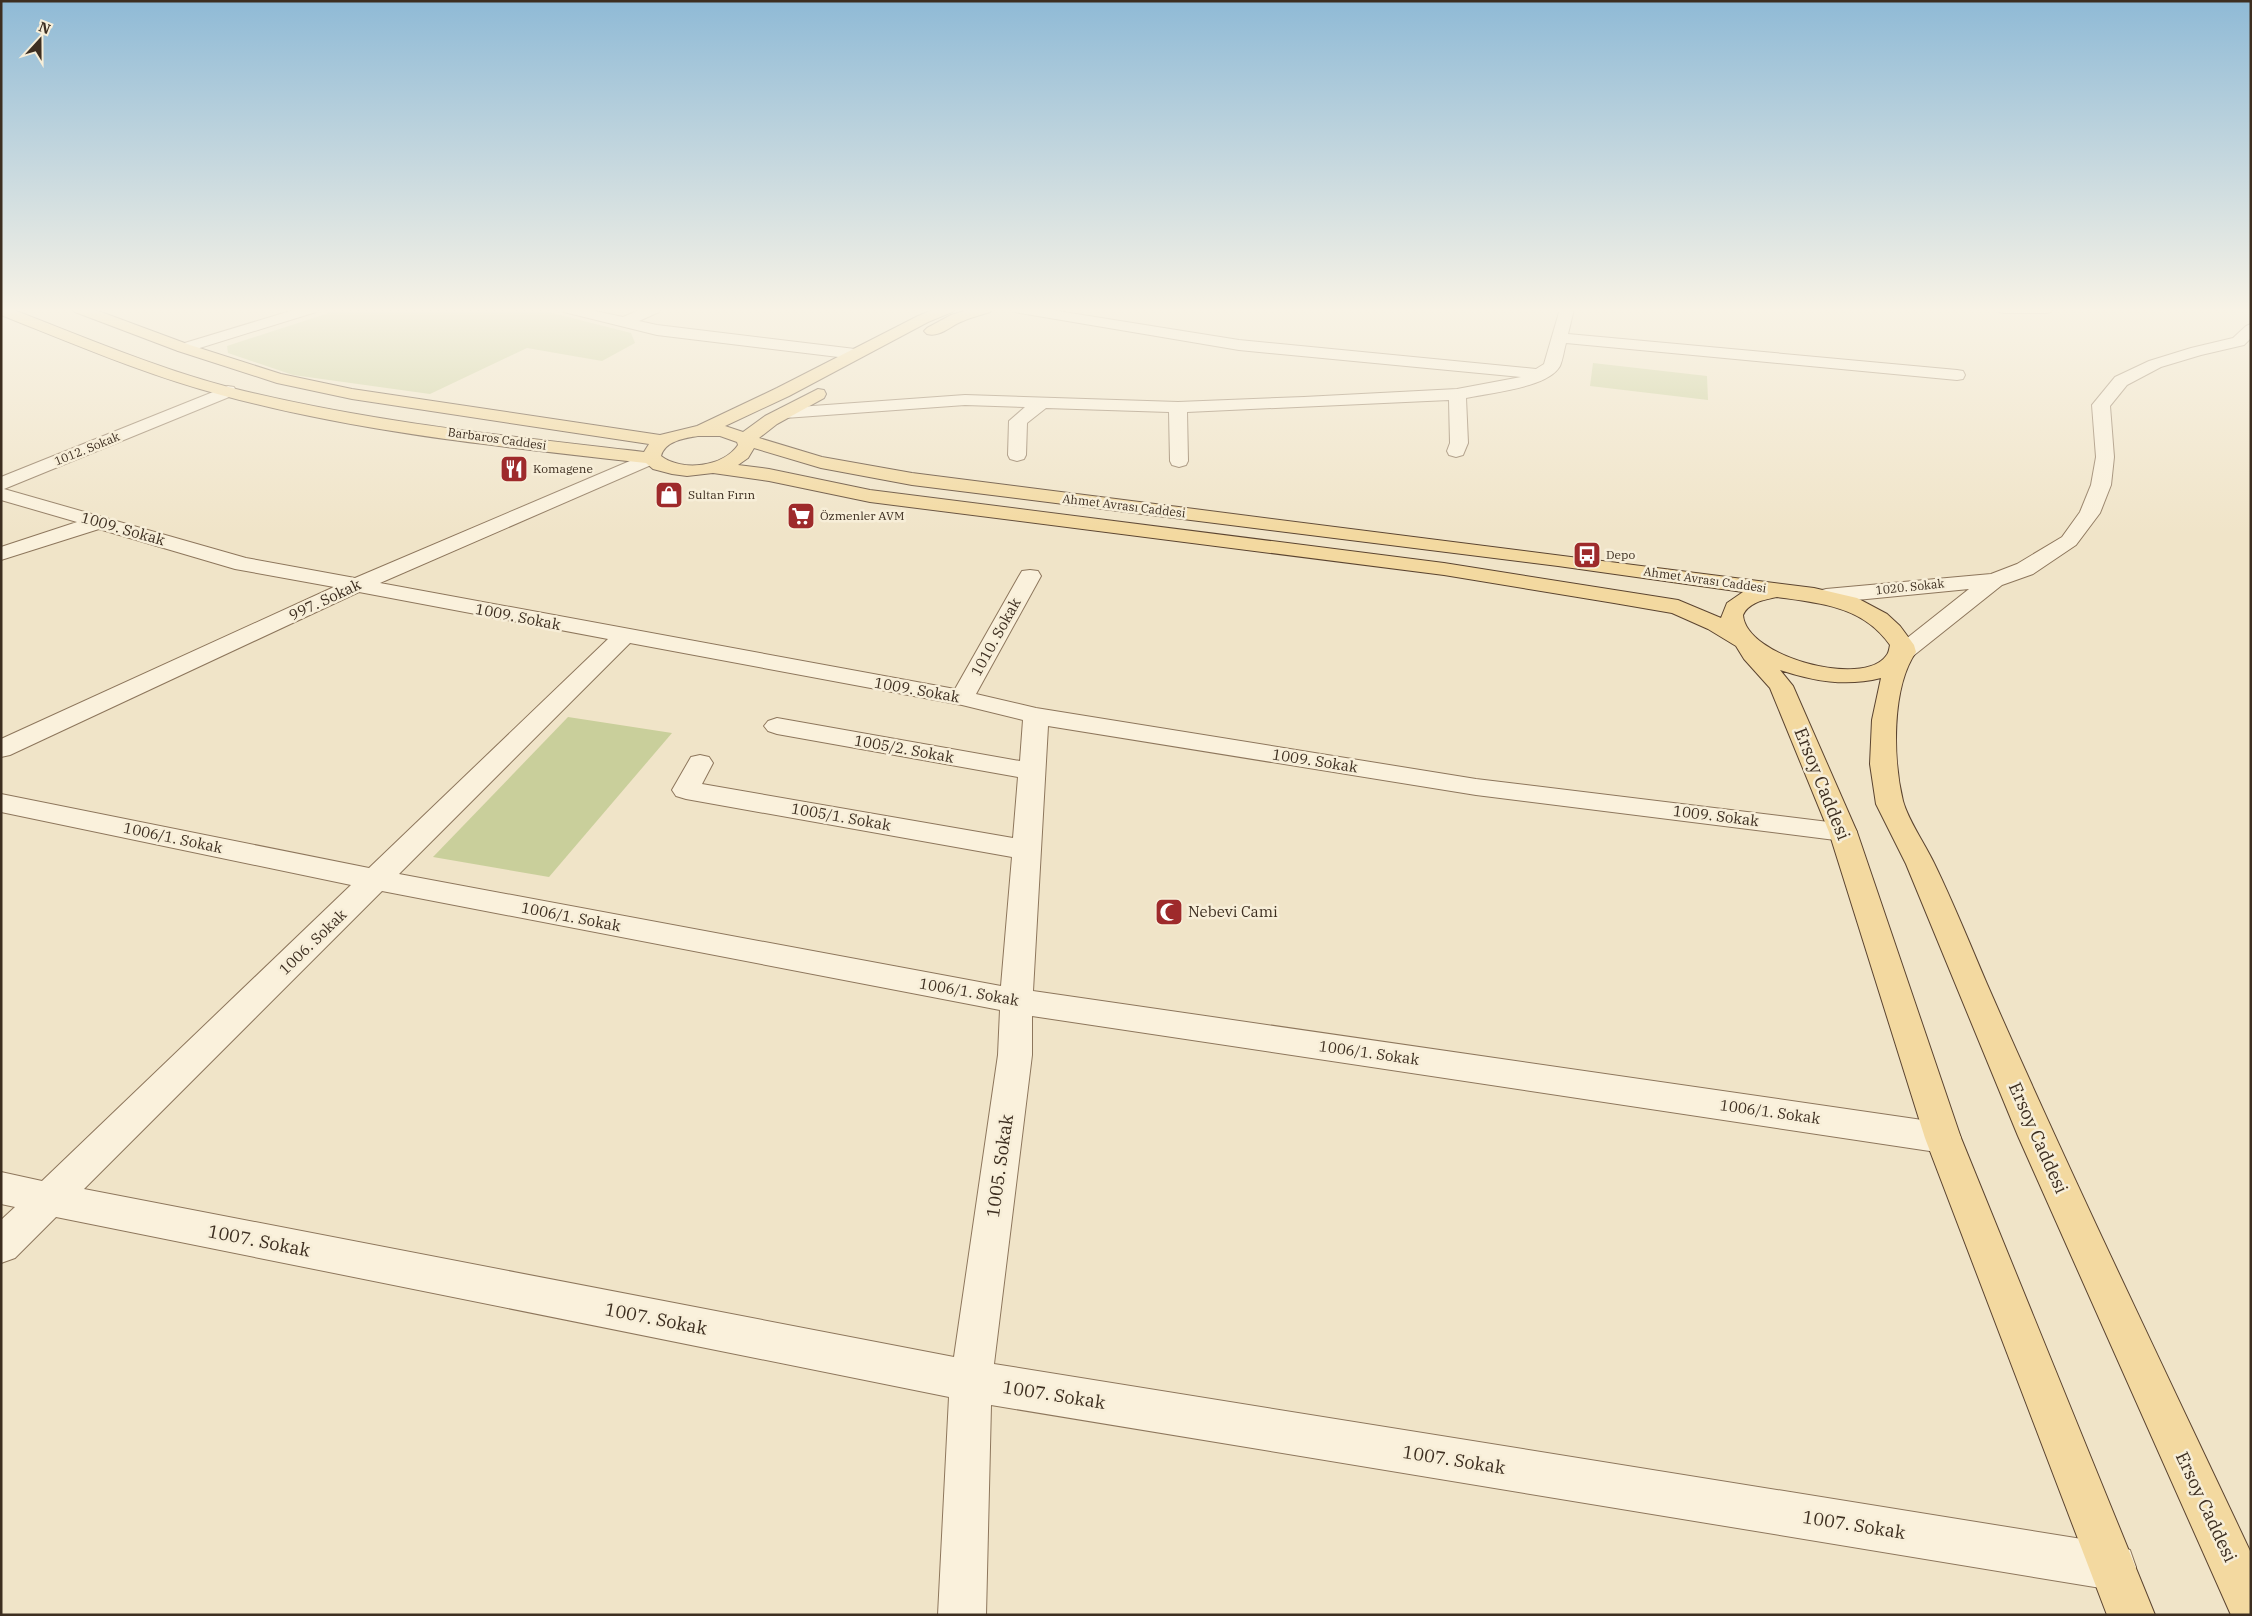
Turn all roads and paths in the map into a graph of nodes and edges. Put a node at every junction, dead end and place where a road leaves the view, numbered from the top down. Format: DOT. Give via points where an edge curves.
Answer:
graph roads {
  1 [pos="207,384"];
  2 [pos="307,384"];
  3 [pos="802,384"];
  4 [pos="1511,384"];
  5 [pos="2117,384"];
  6 [pos="833,385"];
  7 [pos="228,391"];
  8 [pos="1457,394"];
  9 [pos="1043,402"];
  10 [pos="1178,407"];
  11 [pos="784,413"];
  12 [pos="700,431"];
  13 [pos="745,439"];
  14 [pos="657,450"];
  15 [pos="1456,451"];
  16 [pos="1017,455"];
  17 [pos="1179,461"];
  18 [pos="714,468"];
  19 [pos="1,484"];
  20 [pos="1,494"];
  21 [pos="99,522"];
  22 [pos="1,554"];
  23 [pos="1030,576"];
  24 [pos="1994,580"];
  25 [pos="355,586"];
  26 [pos="1780,591"];
  27 [pos="1826,596"];
  28 [pos="624,636"];
  29 [pos="1746,642"];
  30 [pos="1902,655"];
  31 [pos="1782,686"];
  32 [pos="962,698"];
  33 [pos="1036,716"];
  34 [pos="777,726"];
  35 [pos="1,749"];
  36 [pos="700,763"];
  37 [pos="1031,772"];
  38 [pos="1,803"];
  39 [pos="1843,832"];
  40 [pos="1026,850"];
  41 [pos="376,879"];
  42 [pos="1016,1001"];
  43 [pos="1943,1138"];
  44 [pos="1,1188"];
  45 [pos="49,1199"];
  46 [pos="1,1246"];
  47 [pos="971,1381"];
  48 [pos="2113,1567"];
  49 [pos="2251,1606"];
  50 [pos="962,1615"];
  51 [pos="2131,1615"];
  1 -- 7 [label="main road, Barbaros Caddesi"];
  2 -- 14 [label="main road, Barbaros Caddesi"];
  3 -- 12 [label="main road"];
  4 -- 8 [label="street"];
  5 -- 24 [label="street, 1020. Sokak" via="2101,405 2105,457 2090,513 2070,541 2025,569"];
  6 -- 11 [label="main road"];
  7 -- 14 [label="main road, Barbaros Caddesi" via="362,419 529,444"];
  7 -- 19 [label="street, 1012. Sokak"];
  8 -- 10 [label="street"];
  8 -- 15 [label="street" via="1459,444"];
  9 -- 10 [label="street"];
  9 -- 11 [label="street" via="965,400"];
  9 -- 16 [label="street" via="1018,421"];
  10 -- 17 [label="street"];
  11 -- 13 [label="main road"];
  12 -- 13 [label="main road, Ahmet Avrası Caddesi" via="727,432"];
  12 -- 14 [label="main road" via="686,433"];
  13 -- 18 [label="main road" via="748,445 745,452"];
  13 -- 26 [label="main road, Ahmet Avrası Caddesi" via="847,468 912,479"];
  14 -- 18 [label="main road" via="656,464 681,470"];
  14 -- 25 [label="street, 997. Sokak"];
  18 -- 29 [label="main road, Ahmet Avrası Caddesi" via="769,475 870,496 1444,569 1614,596 1678,607"];
  20 -- 21 [label="street, 1009. Sokak"];
  21 -- 22 [label="street"];
  21 -- 25 [label="street, 1009. Sokak" via="243,564"];
  23 -- 32 [label="street, 1010. Sokak"];
  24 -- 27 [label="street, 1020. Sokak"];
  24 -- 30 [label="street, 1020. Sokak"];
  25 -- 28 [label="street, 1009. Sokak"];
  25 -- 35 [label="street, 997. Sokak"];
  26 -- 27 [label="main road, Ahmet Avrası Caddesi"];
  26 -- 29 [label="main road, Ahmet Avrası Caddesi" via="1748,597 1732,611 1731,621"];
  27 -- 30 [label="main road, Ahmet Avrası Caddesi" via="1870,613 1894,631 1902,646"];
  28 -- 32 [label="street, 1009. Sokak"];
  28 -- 41 [label="street, 1006. Sokak"];
  29 -- 30 [label="main road, Ahmet Avrası Caddesi" via="1783,663 1831,675 1875,673 1890,667"];
  29 -- 31 [label="main road, Ahmet Avrası Caddesi" via="1752,654"];
  30 -- 49 [label="main road, Ersoy Caddesi" via="1889,691 1885,720 1883,764 1890,804 1920,864 2036,1136"];
  31 -- 39 [label="main road, Ersoy Caddesi"];
  32 -- 33 [label="street, 1009. Sokak"];
  33 -- 37 [label="street, 1005. Sokak"];
  33 -- 39 [label="street, 1009. Sokak" via="1476,786"];
  34 -- 37 [label="street, 1005/2. Sokak"];
  36 -- 40 [label="street, 1005/1. Sokak" via="686,790"];
  37 -- 40 [label="street, 1005. Sokak"];
  38 -- 41 [label="street, 1006/1. Sokak"];
  39 -- 43 [label="main road, Ersoy Caddesi"];
  40 -- 42 [label="street, 1005. Sokak"];
  41 -- 42 [label="street, 1006/1. Sokak"];
  41 -- 45 [label="street, 1006. Sokak"];
  42 -- 43 [label="street, 1006/1. Sokak"];
  42 -- 47 [label="street, 1005. Sokak" via="1015,1055"];
  43 -- 48 [label="main road, Ersoy Caddesi"];
  44 -- 45 [label="street, 1007. Sokak"];
  45 -- 46 [label="street, 1006. Sokak"];
  45 -- 47 [label="street, 1007. Sokak"];
  47 -- 48 [label="street, 1007. Sokak"];
  47 -- 50 [label="street, 1005. Sokak"];
  48 -- 51 [label="main road, Ersoy Caddesi"];
}
